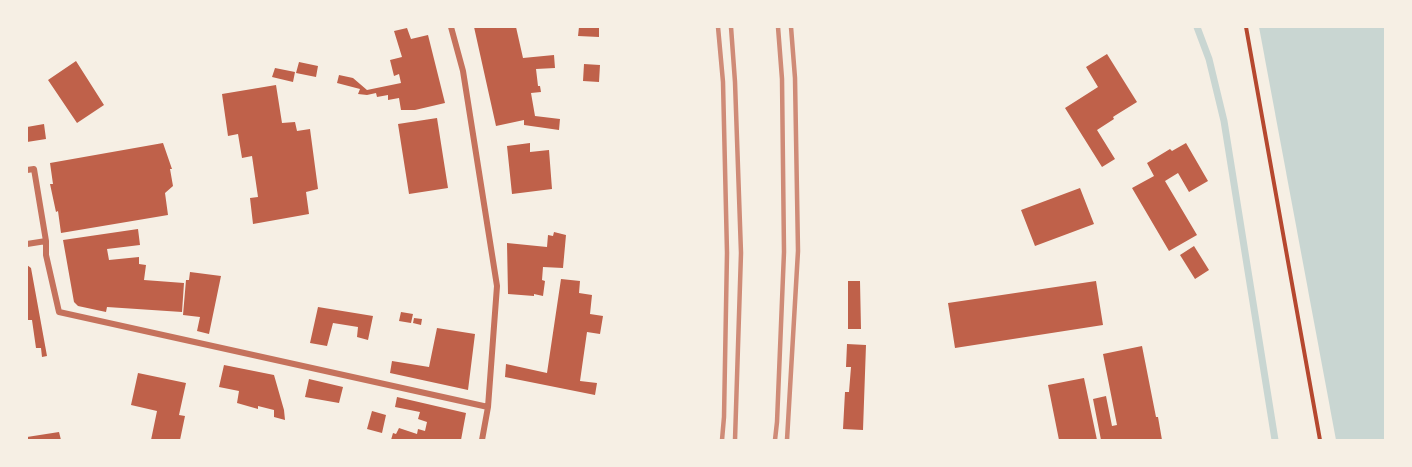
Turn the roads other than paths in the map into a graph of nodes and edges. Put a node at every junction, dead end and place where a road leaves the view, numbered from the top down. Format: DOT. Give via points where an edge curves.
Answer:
graph roads {
  1 [pos="451,27"];
  2 [pos="30,170"];
  3 [pos="46,241"];
  4 [pos="27,244"];
  5 [pos="488,407"];
  6 [pos="482,440"];
  1 -- 5 [label="street" via="464,71 497,286"];
  2 -- 3 [label="street"];
  3 -- 4 [label="street"];
  3 -- 5 [label="street" via="59,312"];
  5 -- 6 [label="street"];
}
